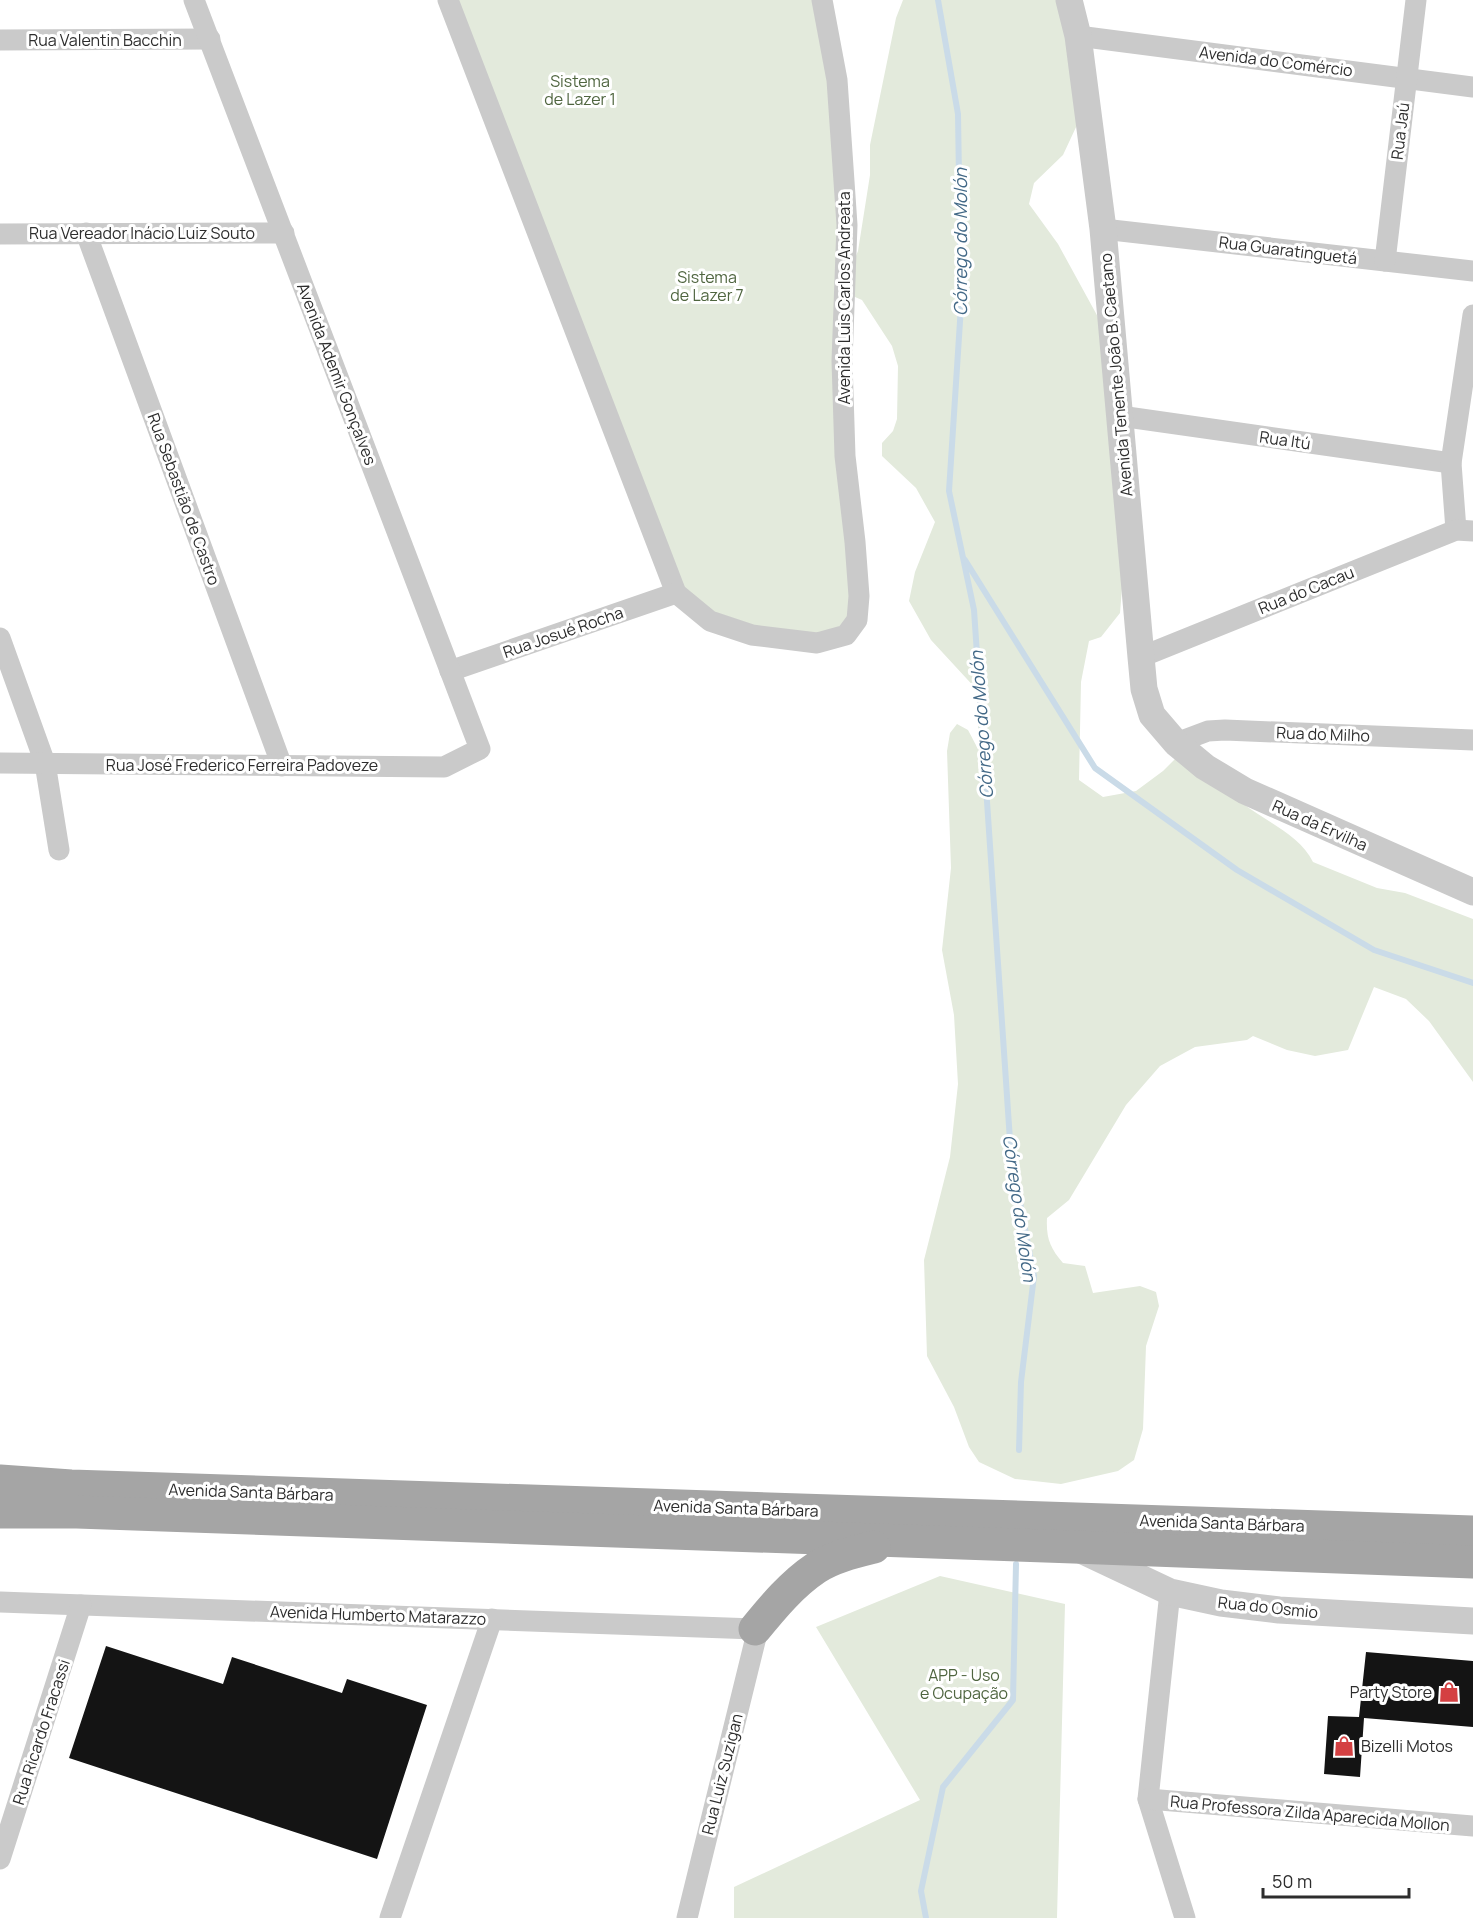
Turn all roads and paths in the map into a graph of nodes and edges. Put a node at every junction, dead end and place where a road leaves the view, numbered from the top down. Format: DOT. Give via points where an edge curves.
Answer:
graph roads {
  1 [pos="194,0"];
  2 [pos="448,0"];
  3 [pos="822,0"];
  4 [pos="1069,0"];
  5 [pos="1416,0"];
  6 [pos="1078,36"];
  7 [pos="210,39"];
  8 [pos="0,40"];
  9 [pos="1406,78"];
  10 [pos="1473,87"];
  11 [pos="1103,229"];
  12 [pos="86,233"];
  13 [pos="284,233"];
  14 [pos="0,234"];
  15 [pos="1385,261"];
  16 [pos="1473,271"];
  17 [pos="1473,315"];
  18 [pos="1120,416"];
  19 [pos="1451,463"];
  20 [pos="1465,530"];
  21 [pos="675,593"];
  22 [pos="0,638"];
  23 [pos="1141,657"];
  24 [pos="450,671"];
  25 [pos="1473,740"];
  26 [pos="1176,743"];
  27 [pos="480,749"];
  28 [pos="0,763"];
  29 [pos="45,764"];
  30 [pos="282,765"];
  31 [pos="59,850"];
  32 [pos="1473,892"];
  33 [pos="0,1481"];
  34 [pos="0,1512"];
  35 [pos="1473,1532"];
  36 [pos="895,1541"];
  37 [pos="1074,1546"];
  38 [pos="1473,1562"];
  39 [pos="1170,1592"];
  40 [pos="0,1602"];
  41 [pos="81,1605"];
  42 [pos="492,1619"];
  43 [pos="1473,1621"];
  44 [pos="755,1629"];
  45 [pos="1148,1799"];
  46 [pos="1473,1826"];
  47 [pos="0,1859"];
  48 [pos="390,1918"];
  49 [pos="687,1918"];
  50 [pos="1185,1918"];
  1 -- 7 [label="street, Avenida Ademir Gonçalves"];
  2 -- 21 [label="street"];
  3 -- 21 [label="street, Avenida Luis Carlos Andreata" via="837,80 846,202 842,361 845,456 859,596 857,620 846,634 817,643 752,635 710,621"];
  4 -- 6 [label="street, Avenida Tenente João B. Caetano"];
  5 -- 9 [label="street, Rua Jaú"];
  6 -- 9 [label="street, Avenida do Comércio"];
  6 -- 11 [label="street, Avenida Tenente João B. Caetano"];
  7 -- 8 [label="street, Rua Valentin Bacchin"];
  7 -- 13 [label="street, Avenida Ademir Gonçalves"];
  9 -- 10 [label="street, Avenida do Comércio"];
  9 -- 15 [label="street, Rua Jaú"];
  11 -- 15 [label="street, Rua Guaratinguetá"];
  11 -- 18 [label="street, Avenida Tenente João B. Caetano"];
  12 -- 13 [label="street, Rua Vereador Inácio Luiz Souto"];
  12 -- 14 [label="street, Rua Vereador Inácio Luiz Souto"];
  12 -- 30 [label="street, Rua Sebastião de Castro"];
  13 -- 24 [label="street, Avenida Ademir Gonçalves"];
  15 -- 16 [label="street, Rua Guaratinguetá"];
  17 -- 19 [label="street"];
  18 -- 19 [label="street, Rua Itú"];
  18 -- 23 [label="street, Avenida Tenente João B. Caetano"];
  19 -- 20 [label="street"];
  20 -- 23 [label="street, Rua do Cacau"];
  21 -- 24 [label="street, Rua Josué Rocha"];
  22 -- 29 [label="street"];
  23 -- 26 [label="street, Avenida Tenente João B. Caetano" via="1144,689 1152,715"];
  24 -- 27 [label="street, Avenida Ademir Gonçalves"];
  25 -- 26 [label="street, Rua do Milho" via="1225,730 1208,731"];
  26 -- 32 [label="street, Rua da Ervilha" via="1204,767 1245,791"];
  27 -- 30 [label="street, Rua José Frederico Ferreira Padoveze" via="444,767"];
  28 -- 29 [label="street, Rua José Frederico Ferreira Padoveze"];
  29 -- 30 [label="street, Rua José Frederico Ferreira Padoveze"];
  29 -- 31 [label="street"];
  33 -- 35 [label="main road, Avenida Santa Bárbara"];
  34 -- 36 [label="main road, Avenida Santa Bárbara"];
  36 -- 37 [label="main road, Avenida Santa Bárbara"];
  36 -- 44 [label="main road" via="845,1555 817,1568 795,1585"];
  37 -- 38 [label="main road, Avenida Santa Bárbara"];
  37 -- 39 [label="street, Rua do Osmio"];
  39 -- 43 [label="street, Rua do Osmio" via="1279,1610"];
  39 -- 45 [label="street"];
  40 -- 41 [label="street, Avenida Humberto Matarazzo"];
  41 -- 42 [label="street, Avenida Humberto Matarazzo"];
  41 -- 47 [label="street, Rua Ricardo Fracassi"];
  42 -- 44 [label="street, Avenida Humberto Matarazzo"];
  42 -- 48 [label="street"];
  44 -- 49 [label="street, Rua Luiz Suzigan"];
  45 -- 46 [label="street, Rua Professora Zilda Aparecida Mollon"];
  45 -- 50 [label="street"];
}
